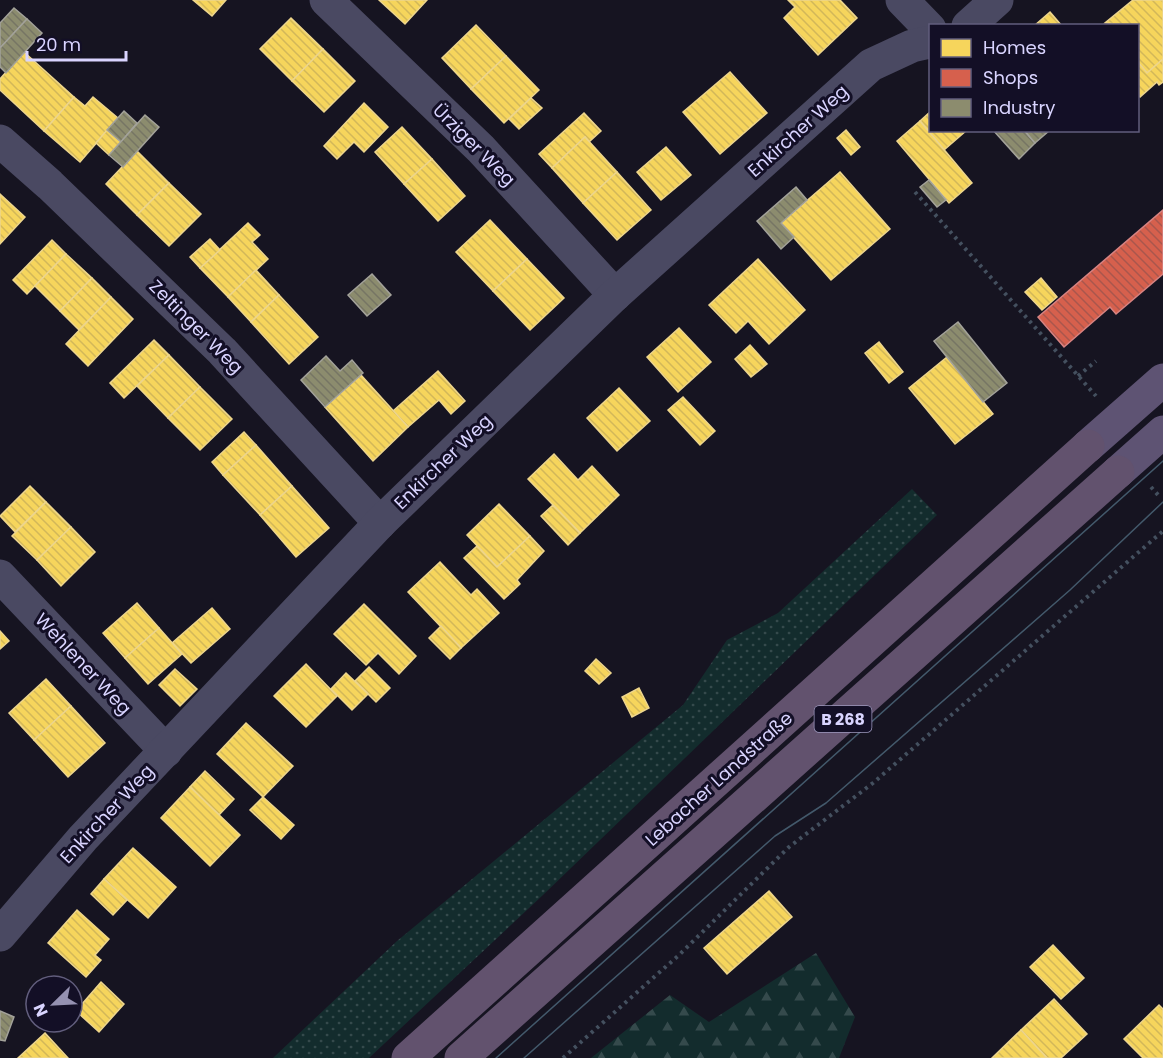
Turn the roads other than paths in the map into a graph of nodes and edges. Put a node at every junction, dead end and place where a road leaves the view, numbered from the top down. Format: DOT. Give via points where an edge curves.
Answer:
graph roads {
  1 [pos="326,0"];
  2 [pos="902,0"];
  3 [pos="998,0"];
  4 [pos="970,24"];
  5 [pos="929,28"];
  6 [pos="929,42"];
  7 [pos="0,141"];
  8 [pos="615,296"];
  9 [pos="1163,380"];
  10 [pos="1163,432"];
  11 [pos="1095,439"];
  12 [pos="1118,472"];
  13 [pos="380,523"];
  14 [pos="0,576"];
  15 [pos="166,752"];
  16 [pos="0,936"];
  17 [pos="408,1058"];
  18 [pos="461,1058"];
  1 -- 8 [label="street, Ürziger Weg" via="481,149"];
  2 -- 5 [label="street"];
  3 -- 4 [label="street"];
  6 -- 8 [label="street, Enkircher Weg" via="871,65"];
  7 -- 13 [label="street, Zeltinger Weg" via="222,351"];
  8 -- 13 [label="street, Enkircher Weg"];
  9 -- 11 [label="main road, Lebacher Landstraße / B 268"];
  10 -- 12 [label="main road, Lebacher Landstraße / B 268"];
  11 -- 17 [label="highway, Lebacher Landstraße / B 268"];
  12 -- 18 [label="highway, Lebacher Landstraße / B 268"];
  13 -- 15 [label="street, Enkircher Weg"];
  14 -- 15 [label="street, Wehlener Weg"];
  15 -- 16 [label="street, Enkircher Weg" via="83,838"];
}
